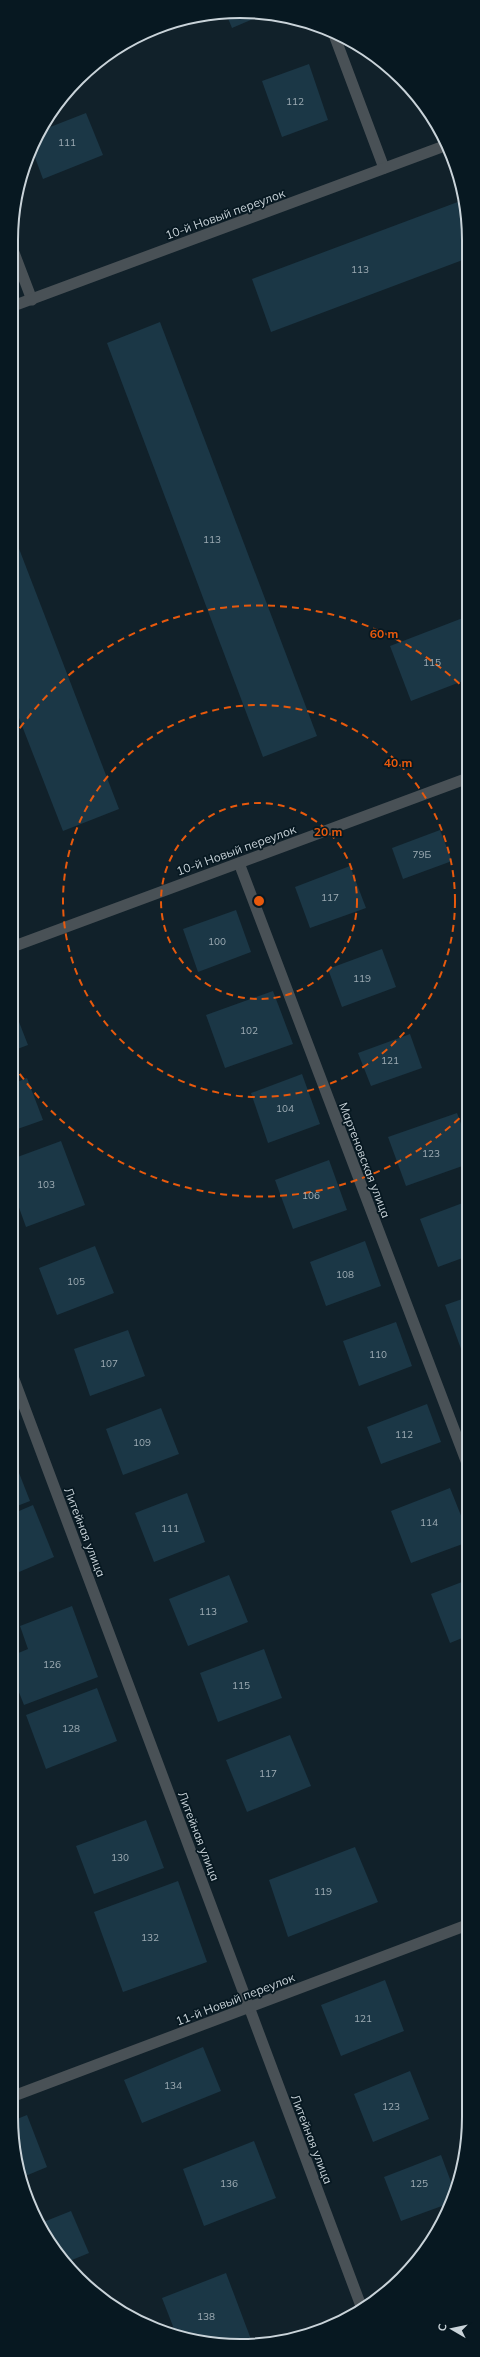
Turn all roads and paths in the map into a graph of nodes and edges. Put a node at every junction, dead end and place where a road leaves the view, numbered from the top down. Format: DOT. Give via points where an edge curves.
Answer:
graph roads {
  1 [pos="336,40"];
  2 [pos="441,147"];
  3 [pos="384,168"];
  4 [pos="18,263"];
  5 [pos="32,300"];
  6 [pos="18,304"];
  7 [pos="462,780"];
  8 [pos="239,863"];
  9 [pos="18,945"];
  10 [pos="18,1390"];
  11 [pos="462,1450"];
  12 [pos="462,1927"];
  13 [pos="249,2007"];
  14 [pos="18,2094"];
  15 [pos="360,2304"];
  1 -- 3 [label="street"];
  2 -- 3 [label="street, 10-й Новый переулок"];
  3 -- 5 [label="street, 10-й Новый переулок"];
  4 -- 5 [label="street"];
  5 -- 6 [label="street, 10-й Новый переулок"];
  7 -- 8 [label="street, 10-й Новый переулок"];
  8 -- 9 [label="street, 10-й Новый переулок"];
  8 -- 11 [label="street, Мартеновская улица"];
  10 -- 13 [label="street, Литейная улица"];
  12 -- 13 [label="street, 11-й Новый переулок"];
  13 -- 14 [label="street, 11-й Новый переулок"];
  13 -- 15 [label="street, Литейная улица"];
}
